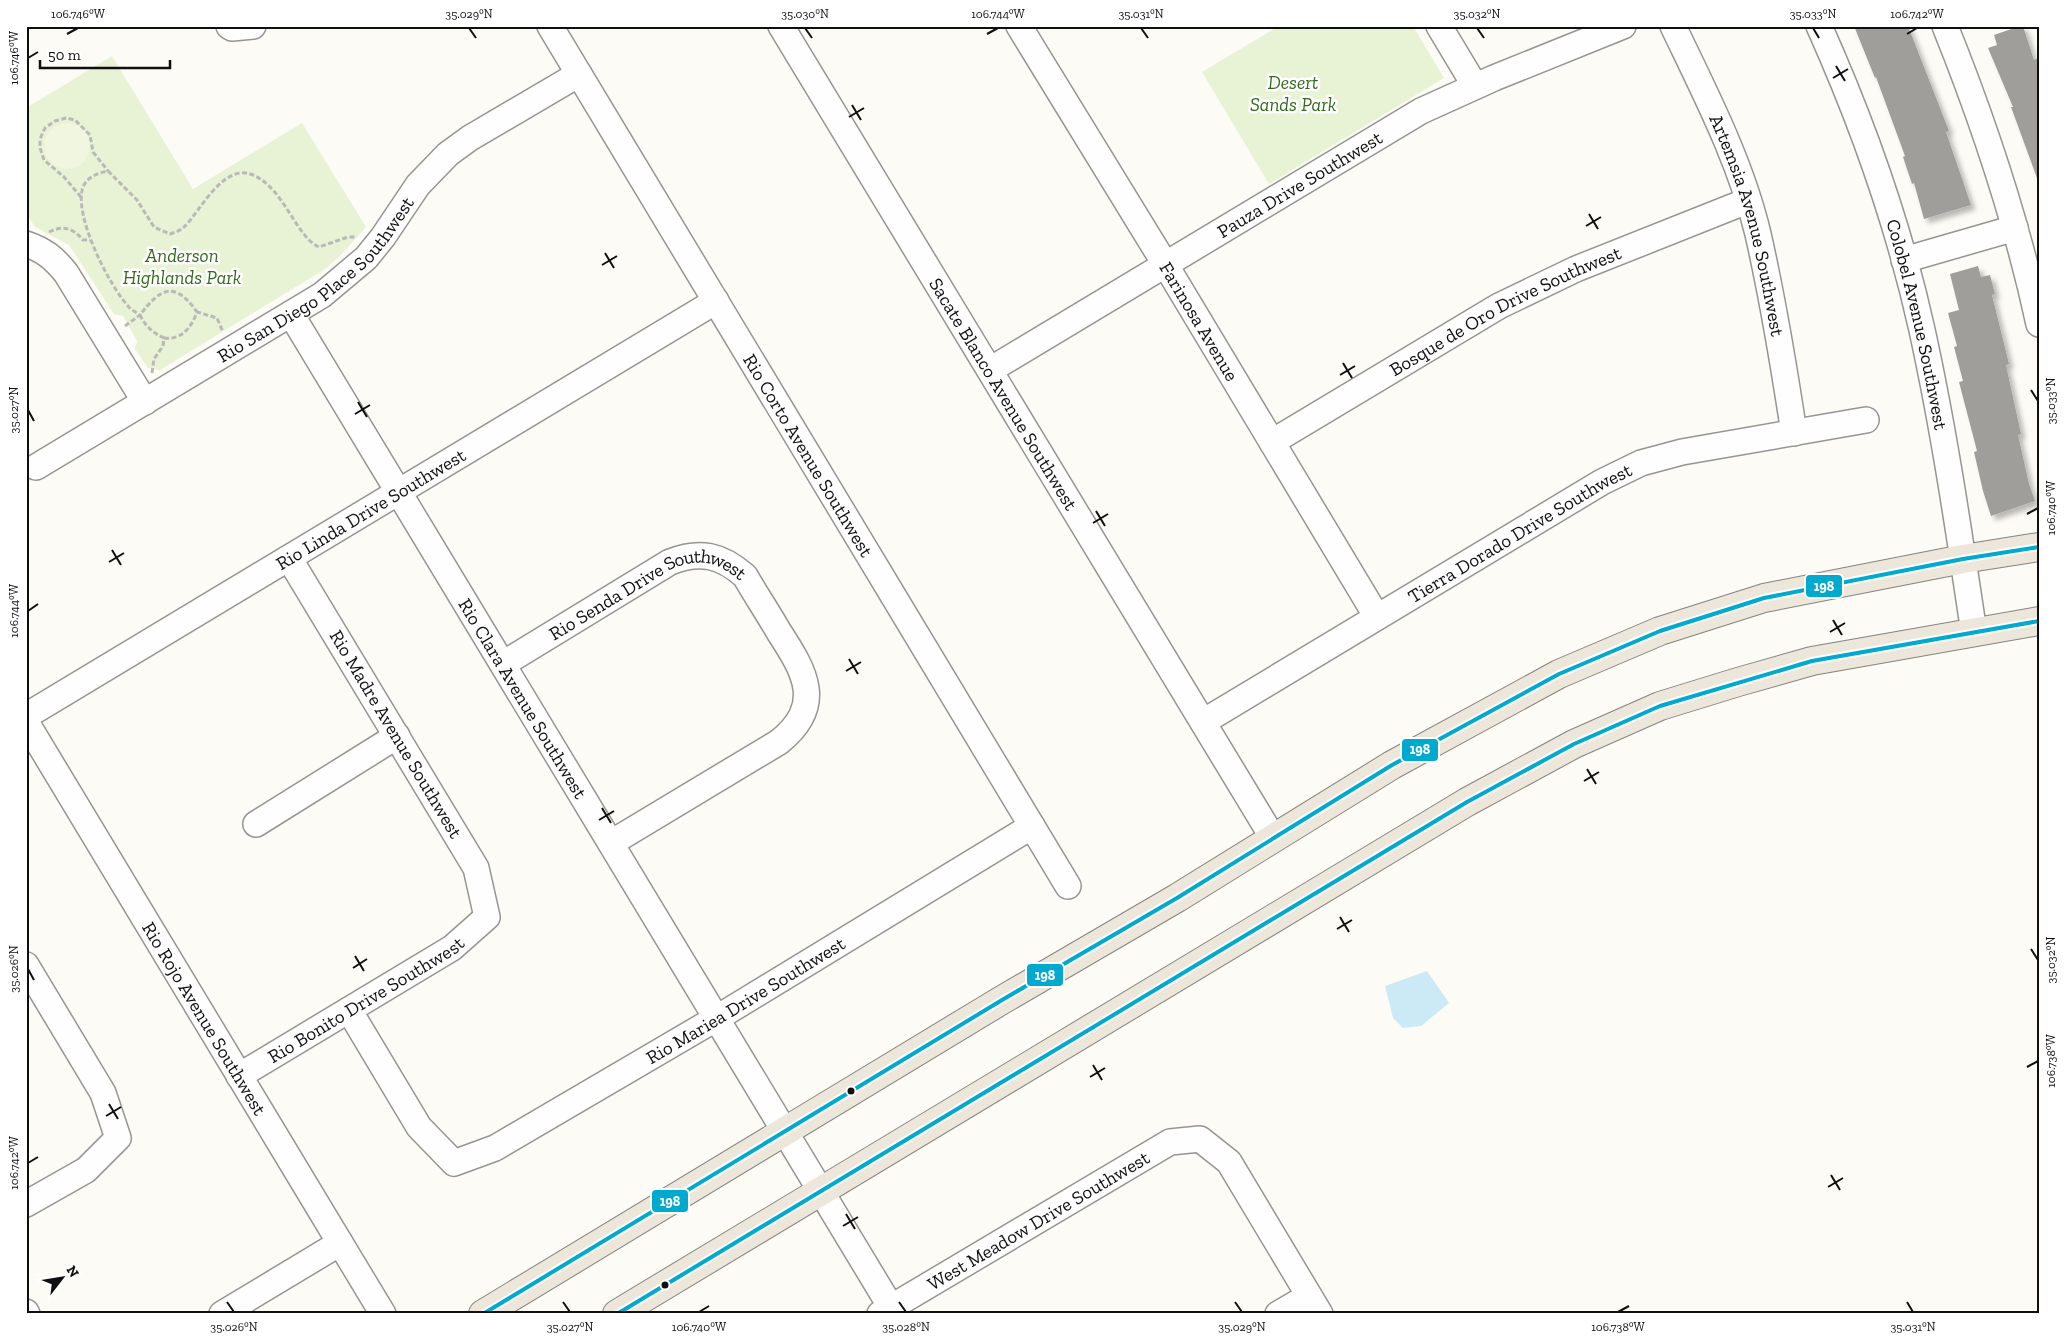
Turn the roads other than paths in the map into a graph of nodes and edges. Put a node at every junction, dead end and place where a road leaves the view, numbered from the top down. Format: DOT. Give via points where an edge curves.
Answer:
graph roads {
  1 [pos="229,26"];
  2 [pos="253,26"];
  3 [pos="550,26"];
  4 [pos="781,26"];
  5 [pos="1019,26"];
  6 [pos="1439,26"];
  7 [pos="1623,26"];
  8 [pos="1673,26"];
  9 [pos="1819,26"];
  10 [pos="1945,26"];
  11 [pos="579,74"];
  12 [pos="1475,86"];
  13 [pos="1748,201"];
  14 [pos="2015,228"];
  15 [pos="26,244"];
  16 [pos="1904,260"];
  17 [pos="1165,264"];
  18 [pos="716,301"];
  19 [pos="292,314"];
  20 [pos="2039,324"];
  21 [pos="990,370"];
  22 [pos="145,402"];
  23 [pos="1866,420"];
  24 [pos="1794,433"];
  25 [pos="1272,442"];
  26 [pos="36,467"];
  27 [pos="400,492"];
  28 [pos="2039,547"];
  29 [pos="289,558"];
  30 [pos="1963,559"];
  31 [pos="1377,617"];
  32 [pos="2039,621"];
  33 [pos="1974,632"];
  34 [pos="504,664"];
  35 [pos="26,716"];
  36 [pos="26,722"];
  37 [pos="1203,722"];
  38 [pos="397,736"];
  39 [pos="256,824"];
  40 [pos="1032,826"];
  41 [pos="1273,838"];
  42 [pos="611,843"];
  43 [pos="1068,886"];
  44 [pos="487,917"];
  45 [pos="26,965"];
  46 [pos="349,1010"];
  47 [pos="717,1018"];
  48 [pos="239,1076"];
  49 [pos="786,1130"];
  50 [pos="822,1192"];
  51 [pos="26,1204"];
  52 [pos="340,1243"];
  53 [pos="1314,1305"];
  54 [pos="888,1312"];
  55 [pos="222,1314"];
  56 [pos="383,1314"];
  57 [pos="483,1314"];
  58 [pos="618,1314"];
  59 [pos="1278,1314"];
  1 -- 2 [label="street"];
  3 -- 11 [label="street, Rio Corto Avenue Southwest"];
  4 -- 21 [label="street, Sacate Blanco Avenue Southwest"];
  5 -- 17 [label="street, Farinosa Avenue"];
  6 -- 12 [label="street"];
  7 -- 12 [label="street, Pauza Drive Southwest"];
  8 -- 13 [label="street, Artemsia Avenue Southwest" via="1704,89"];
  9 -- 16 [label="street, Colobel Avenue Southwest" via="1853,103"];
  10 -- 14 [label="street" via="1996,162"];
  11 -- 18 [label="street, Rio Corto Avenue Southwest"];
  11 -- 19 [label="street, Rio San Diego Place Southwest" via="448,154 418,184 366,258 322,295"];
  12 -- 17 [label="street, Pauza Drive Southwest" via="1378,135"];
  13 -- 24 [label="street, Artemsia Avenue Southwest" via="1758,233"];
  13 -- 25 [label="street, Bosque de Oro Drive Southwest" via="1576,268 1498,306"];
  14 -- 16 [label="street"];
  14 -- 20 [label="street"];
  15 -- 22 [label="street" via="55,259 66,273"];
  16 -- 30 [label="street, Colobel Avenue Southwest" via="1938,409"];
  17 -- 21 [label="street, Pauza Drive Southwest"];
  17 -- 25 [label="street, Farinosa Avenue"];
  18 -- 27 [label="street, Rio Linda Drive Southwest"];
  18 -- 40 [label="street, Rio Corto Avenue Southwest"];
  19 -- 22 [label="street, Rio San Diego Place Southwest"];
  19 -- 27 [label="street, Rio Clara Avenue Southwest"];
  21 -- 37 [label="street, Sacate Blanco Avenue Southwest"];
  22 -- 26 [label="street, Rio San Diego Place Southwest"];
  23 -- 24 [label="street, Tierra Dorado Drive Southwest"];
  24 -- 31 [label="street, Tierra Dorado Drive Southwest" via="1682,452 1641,463 1602,482"];
  25 -- 31 [label="street, Farinosa Avenue"];
  27 -- 29 [label="street, Rio Linda Drive Southwest"];
  27 -- 34 [label="street, Rio Clara Avenue Southwest"];
  28 -- 30 [label="main road"];
  29 -- 35 [label="street, Rio Linda Drive Southwest"];
  29 -- 38 [label="street, Rio Madre Avenue Southwest"];
  30 -- 33 [label="street, Colobel Avenue Southwest"];
  30 -- 41 [label="main road" via="1764,598 1660,631 1559,674 1392,765"];
  31 -- 37 [label="street, Tierra Dorado Drive Southwest"];
  32 -- 33 [label="main road"];
  33 -- 50 [label="main road" via="1812,661 1660,706 1574,744 1450,812"];
  34 -- 42 [label="street, Rio Clara Avenue Southwest"];
  34 -- 42 [label="street, Rio Senda Drive Southwest" via="670,562 700,555 717,557 745,576 798,662 805,678 807,695 804,710 790,734"];
  36 -- 48 [label="street, Rio Rojo Avenue Southwest"];
  37 -- 41 [label="street, Sacate Blanco Avenue Southwest"];
  38 -- 39 [label="street"];
  38 -- 44 [label="street, Rio Madre Avenue Southwest" via="476,868"];
  40 -- 43 [label="street, Rio Corto Avenue Southwest"];
  40 -- 47 [label="street, Rio Mariea Drive Southwest"];
  41 -- 49 [label="main road"];
  42 -- 47 [label="street, Rio Clara Avenue Southwest"];
  44 -- 46 [label="street, Rio Bonito Drive Southwest" via="452,948"];
  45 -- 51 [label="street" via="103,1092 118,1138 86,1170"];
  46 -- 47 [label="street, Rio Mariea Drive Southwest" via="419,1127 454,1164 495,1148"];
  46 -- 48 [label="street, Rio Bonito Drive Southwest"];
  47 -- 49 [label="street, Rio Clara Avenue Southwest"];
  48 -- 52 [label="street, Rio Rojo Avenue Southwest"];
  49 -- 50 [label="street, Rio Clara Avenue Southwest"];
  49 -- 57 [label="main road"];
  50 -- 54 [label="street, Rio Clara Avenue Southwest"];
  50 -- 58 [label="main road"];
  52 -- 55 [label="street"];
  52 -- 56 [label="street, Rio Rojo Avenue Southwest"];
  53 -- 54 [label="street, West Meadow Drive Southwest" via="1229,1162 1200,1139 1170,1142"];
  53 -- 59 [label="street"];
}
